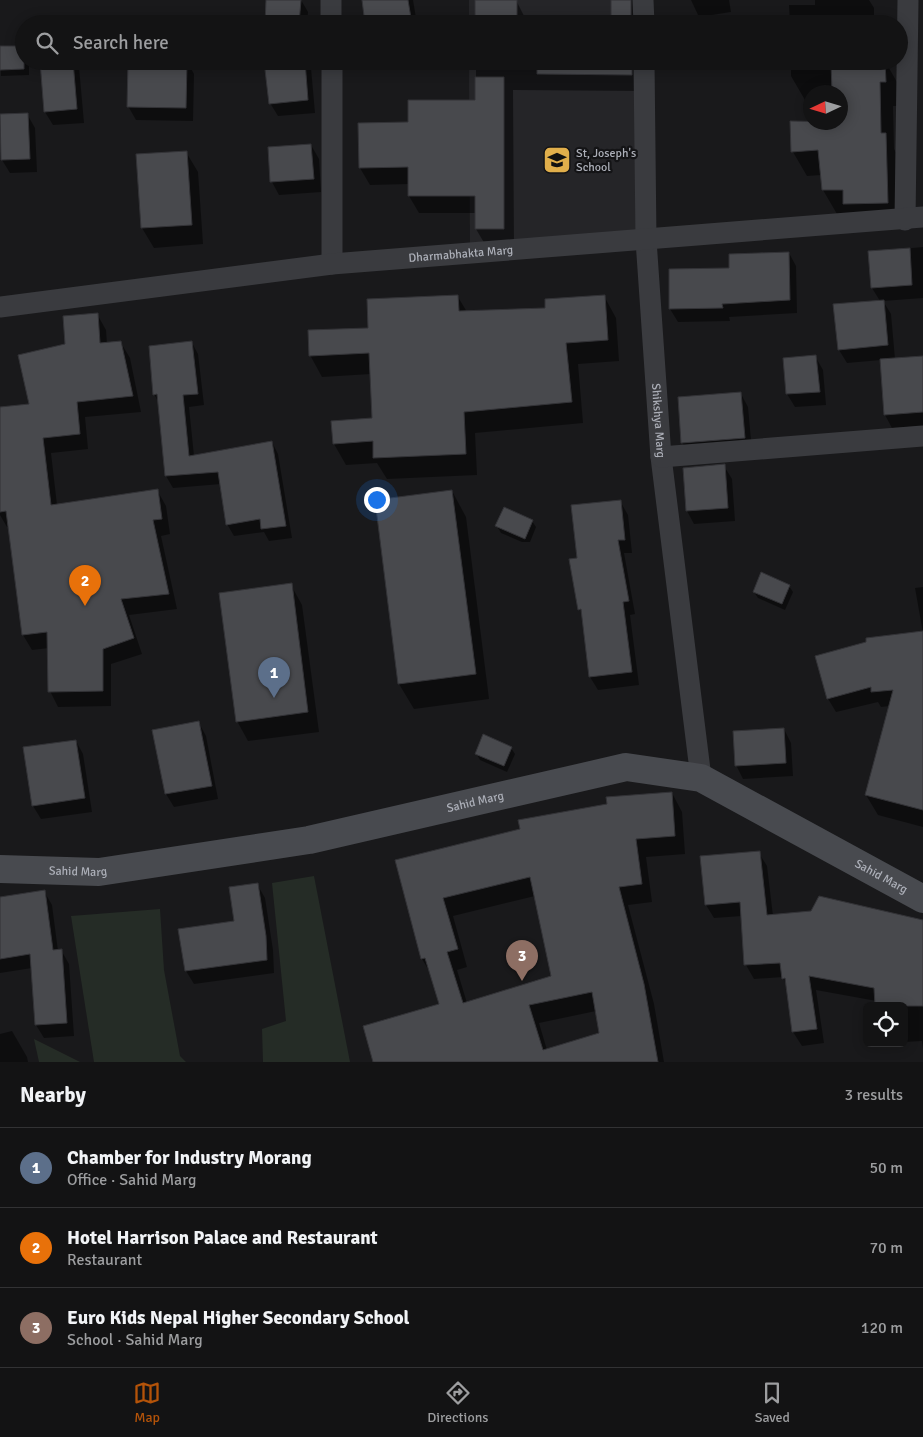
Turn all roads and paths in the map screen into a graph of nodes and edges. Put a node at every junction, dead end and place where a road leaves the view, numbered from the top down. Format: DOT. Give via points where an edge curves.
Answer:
graph roads {
  1 [pos="331,0"];
  2 [pos="643,0"];
  3 [pos="908,0"];
  4 [pos="331,15"];
  5 [pos="644,15"];
  6 [pos="332,70"];
  7 [pos="644,70"];
  8 [pos="914,219"];
  9 [pos="646,240"];
  10 [pos="332,264"];
  11 [pos="0,307"];
  12 [pos="923,436"];
  13 [pos="661,457"];
  14 [pos="701,778"];
  15 [pos="0,869"];
  16 [pos="923,899"];
  1 -- 4 [label="street"];
  2 -- 5 [label="street"];
  3 -- 8 [label="street"];
  6 -- 10 [label="street"];
  7 -- 9 [label="street, Shikshya Marg"];
  8 -- 9 [label="street, Dharmabhakta Marg"];
  9 -- 10 [label="street, Dharmabhakta Marg"];
  9 -- 13 [label="street, Shikshya Marg"];
  10 -- 11 [label="street, Dharmabhakta Marg"];
  12 -- 13 [label="street"];
  13 -- 14 [label="street, Shikshya Marg"];
  14 -- 15 [label="main road, Sahid Marg" via="626,767 310,840 99,872"];
  14 -- 16 [label="main road, Sahid Marg"];
}
